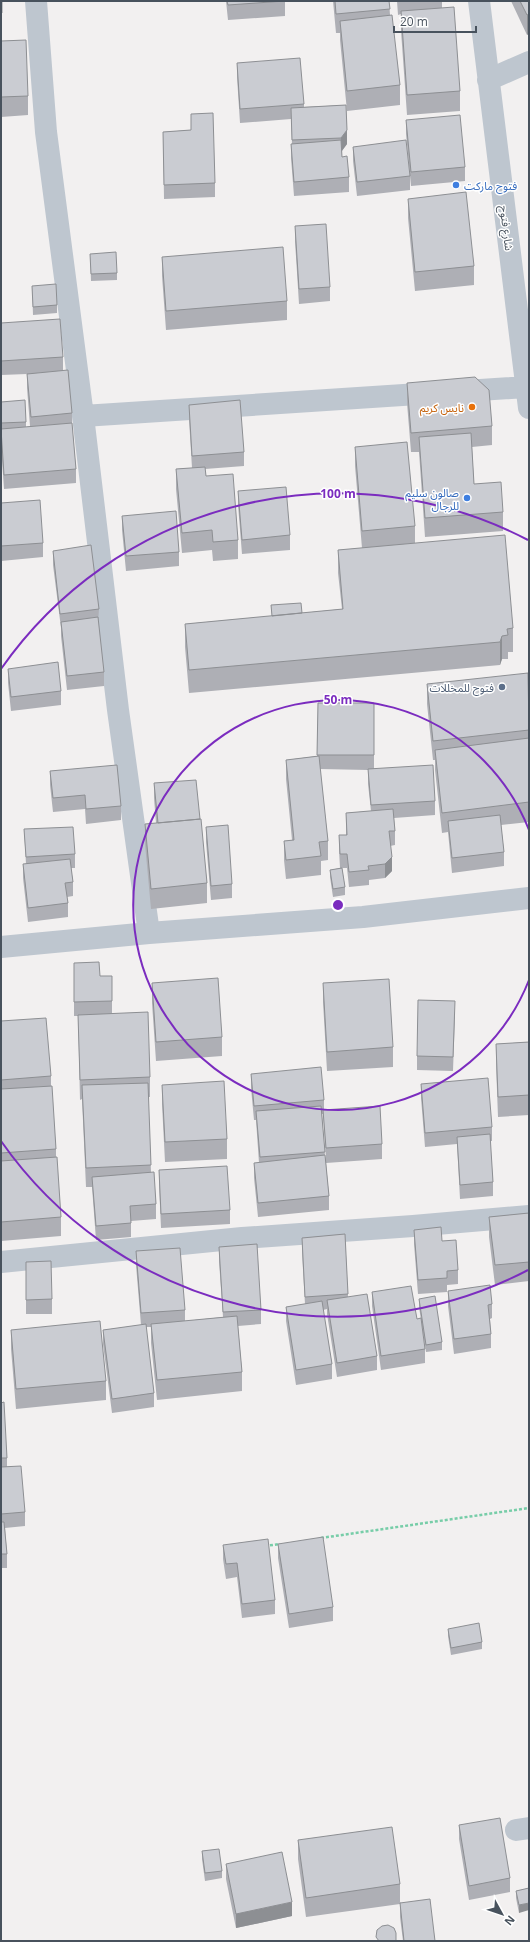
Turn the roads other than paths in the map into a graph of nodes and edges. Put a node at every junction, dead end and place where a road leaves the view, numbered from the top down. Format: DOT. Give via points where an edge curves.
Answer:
graph roads {
  1 [pos="36,1"];
  2 [pos="478,1"];
  3 [pos="529,62"];
  4 [pos="488,80"];
  5 [pos="528,398"];
  6 [pos="84,416"];
  7 [pos="529,898"];
  8 [pos="149,934"];
  9 [pos="1,947"];
  10 [pos="529,1216"];
  11 [pos="1,1262"];
  1 -- 6 [label="street" via="46,132"];
  2 -- 4 [label="street, شارع فتوح"];
  3 -- 4 [label="street"];
  4 -- 5 [label="street, شارع فتوح"];
  5 -- 6 [label="street"];
  6 -- 8 [label="street" via="118,710"];
  7 -- 8 [label="street" via="363,917"];
  8 -- 9 [label="street"];
  10 -- 11 [label="street" via="242,1238"];
}
